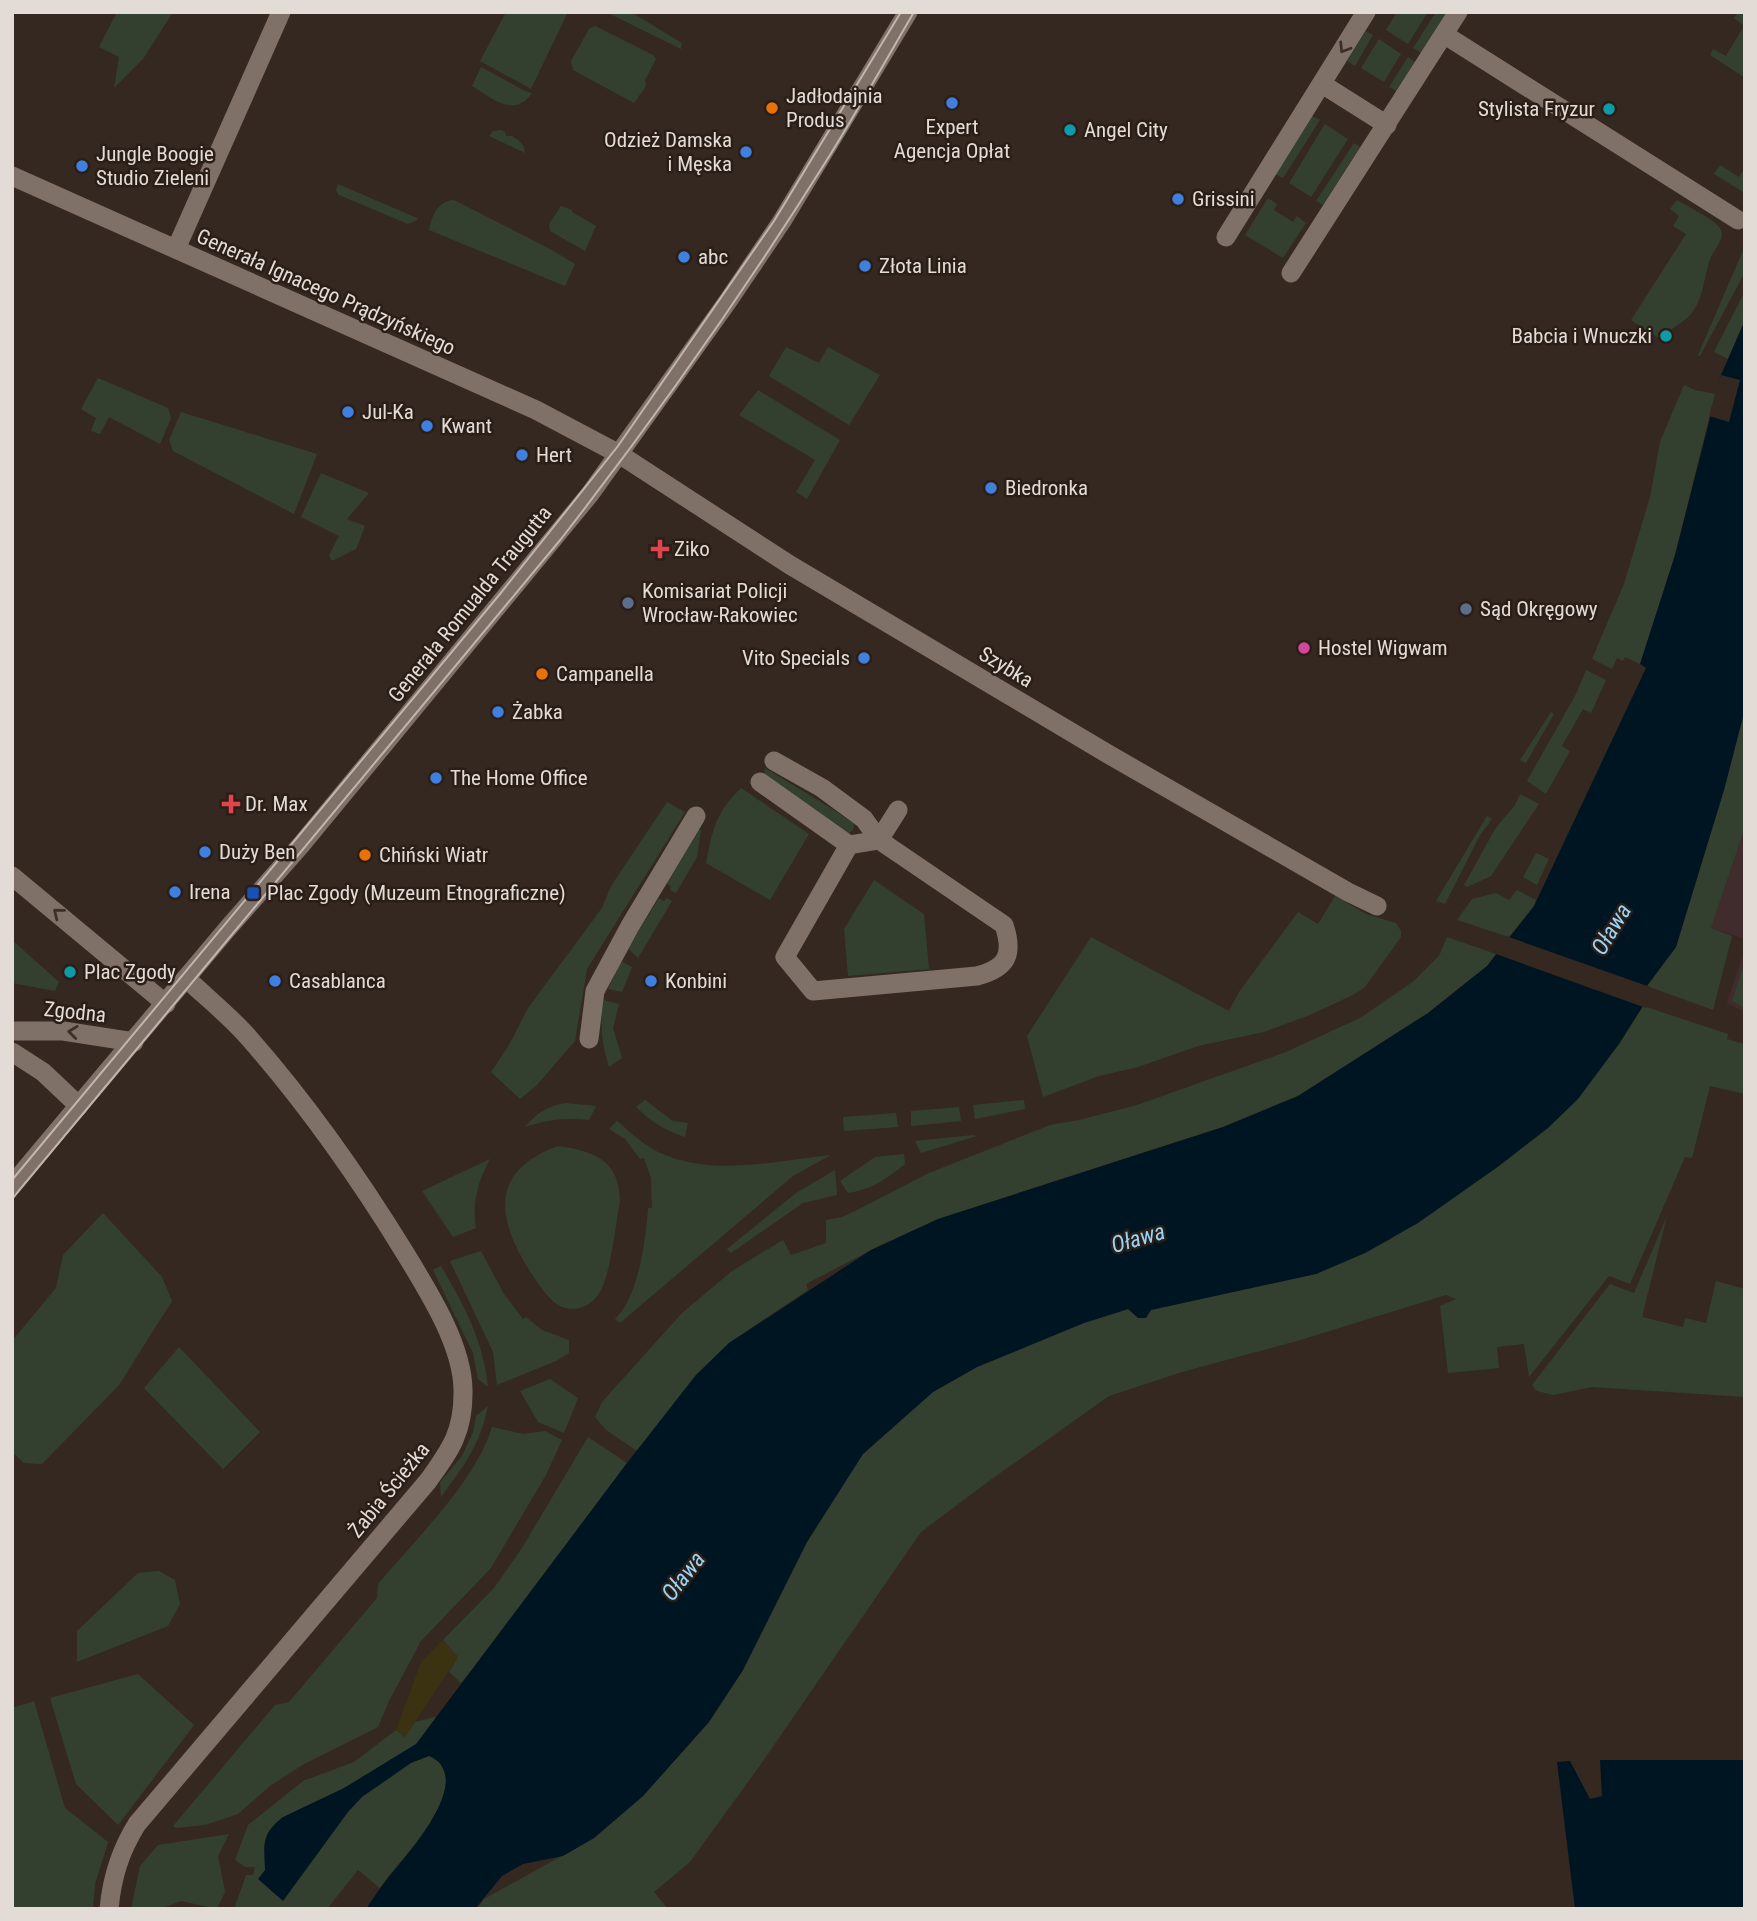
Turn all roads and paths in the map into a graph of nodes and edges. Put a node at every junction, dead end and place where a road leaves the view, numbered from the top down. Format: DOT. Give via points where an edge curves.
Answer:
graph roads {
  1 [pos="281,12"];
  2 [pos="908,12"];
  3 [pos="1366,12"];
  4 [pos="1458,12"];
  5 [pos="1445,35"];
  6 [pos="1322,83"];
  7 [pos="1387,125"];
  8 [pos="12,176"];
  9 [pos="1738,220"];
  10 [pos="1226,237"];
  11 [pos="176,249"];
  12 [pos="1291,273"];
  13 [pos="619,454"];
  14 [pos="774,761"];
  15 [pos="760,782"];
  16 [pos="898,810"];
  17 [pos="696,816"];
  18 [pos="879,840"];
  19 [pos="849,845"];
  20 [pos="12,876"];
  21 [pos="1377,906"];
  22 [pos="187,979"];
  23 [pos="166,1004"];
  24 [pos="12,1031"];
  25 [pos="589,1039"];
  26 [pos="134,1042"];
  27 [pos="12,1052"];
  28 [pos="79,1106"];
  29 [pos="12,1185"];
  30 [pos="109,1909"];
  1 -- 11 [label="street"];
  2 -- 13 [label="street, Generała Romualda Traugutta" via="782,220"];
  3 -- 6 [label="street, one-way"];
  4 -- 5 [label="street"];
  5 -- 7 [label="street"];
  5 -- 9 [label="street"];
  6 -- 7 [label="street"];
  6 -- 10 [label="street"];
  7 -- 12 [label="street"];
  8 -- 11 [label="street, Generała Ignacego Prądzyńskiego"];
  11 -- 13 [label="street, Generała Ignacego Prądzyńskiego" via="536,410"];
  13 -- 21 [label="street, Szybka" via="790,565 1200,808"];
  13 -- 22 [label="street, Generała Romualda Traugutta" via="449,667"];
  14 -- 18 [label="street" via="864,818"];
  15 -- 19 [label="street"];
  16 -- 18 [label="street"];
  17 -- 25 [label="street" via="595,991"];
  18 -- 19 [label="street"];
  18 -- 19 [label="street" via="1004,925 1010,941 1007,958 994,971 813,991 785,957"];
  23 -- 20 [label="street, one-way"];
  22 -- 23 [label="street, Generała Romualda Traugutta"];
  22 -- 30 [label="street, Żabia Ścieżka" via="270,1063 387,1224 440,1310 458,1361 463,1389 461,1419 453,1447 428,1481 137,1824 118,1860"];
  23 -- 26 [label="street, Generała Romualda Traugutta"];
  26 -- 24 [label="street, Zgodna, one-way" via="64,1031"];
  26 -- 28 [label="street, Generała Romualda Traugutta"];
  27 -- 28 [label="street" via="43,1072"];
  28 -- 29 [label="street, Generała Romualda Traugutta"];
}
